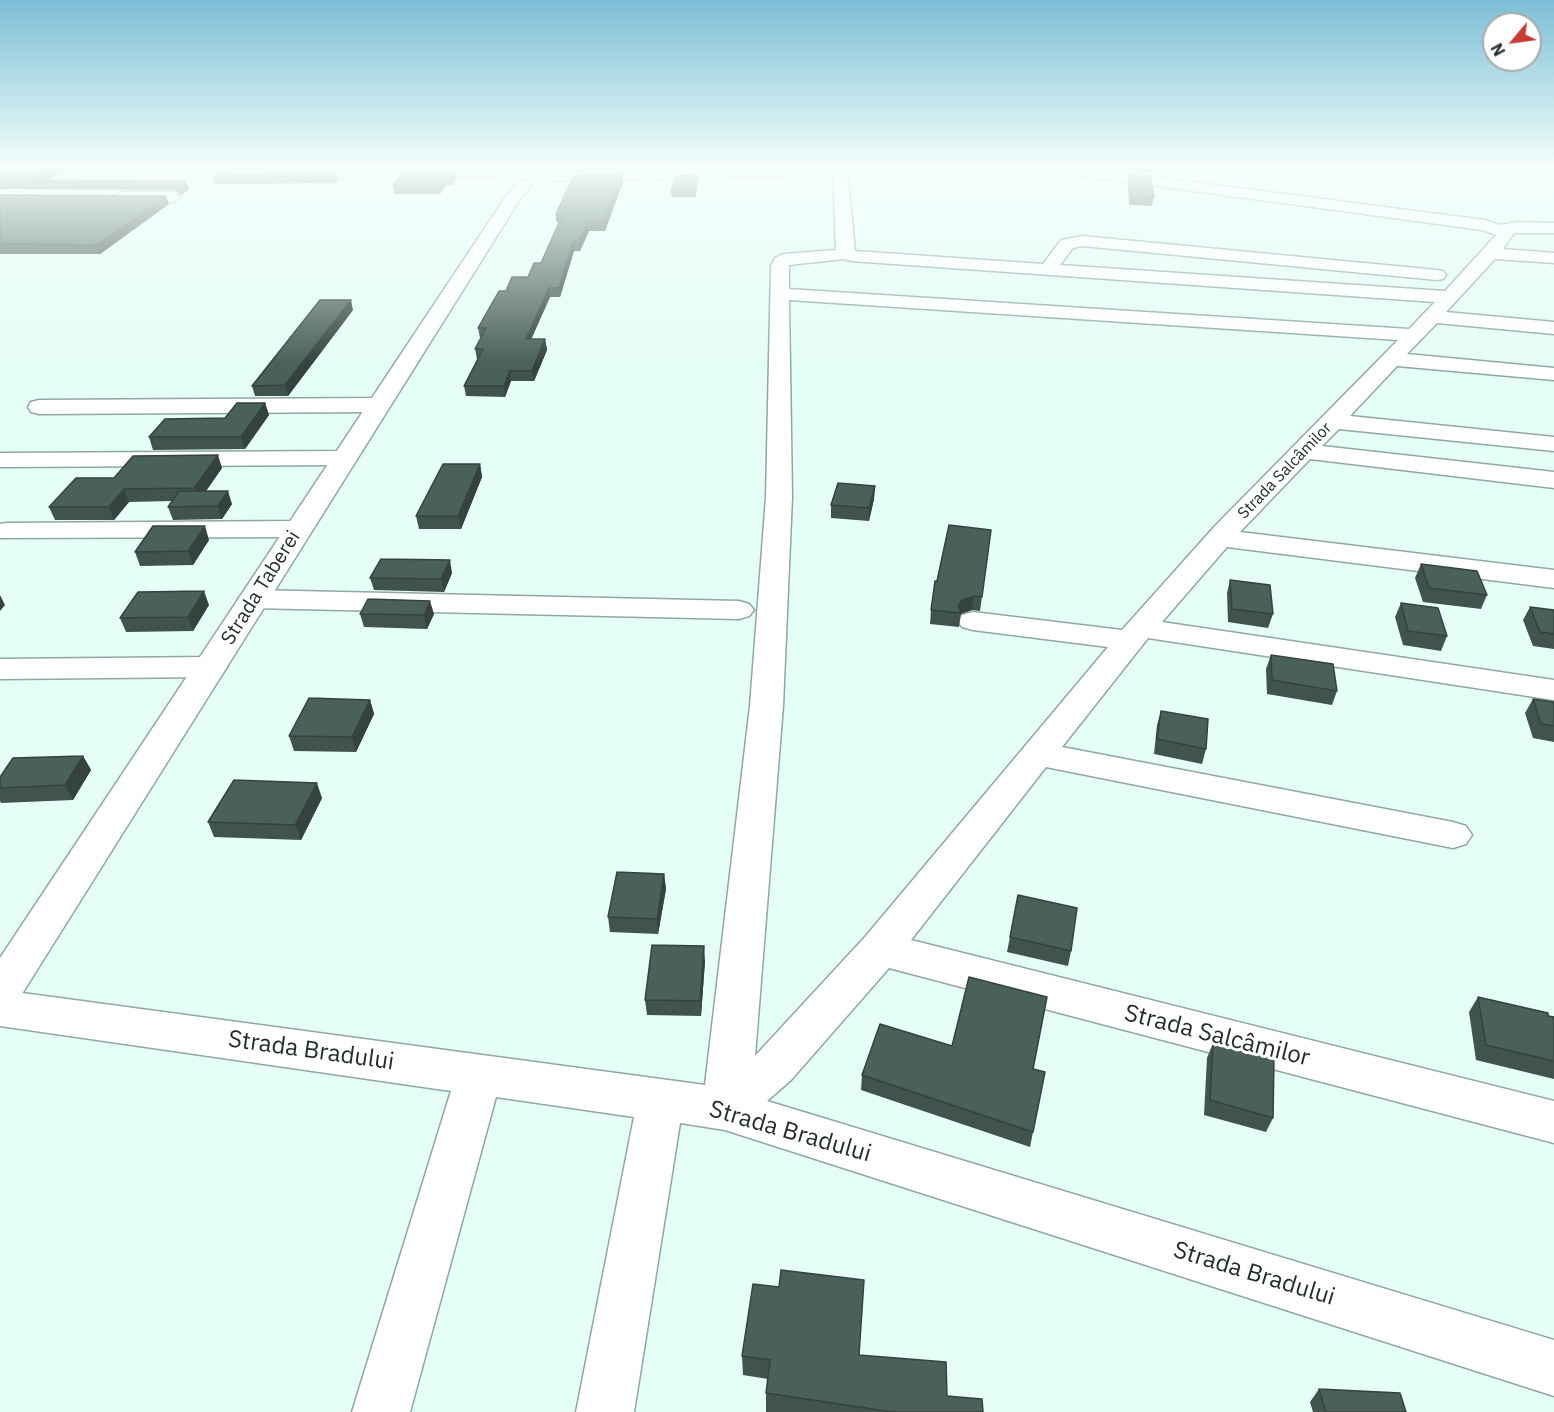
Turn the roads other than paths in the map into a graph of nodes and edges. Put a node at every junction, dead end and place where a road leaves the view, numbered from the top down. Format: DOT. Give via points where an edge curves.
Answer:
graph roads {
  1 [pos="490,233"];
  2 [pos="845,233"];
  3 [pos="1473,233"];
  4 [pos="1501,233"];
  5 [pos="1492,236"];
  6 [pos="847,254"];
  7 [pos="1554,258"];
  8 [pos="1048,269"];
  9 [pos="781,294"];
  10 [pos="1439,306"];
  11 [pos="1554,328"];
  12 [pos="1391,359"];
  13 [pos="1554,374"];
  14 [pos="378,405"];
  15 [pos="39,408"];
  16 [pos="1333,421"];
  17 [pos="1554,444"];
  18 [pos="1304,451"];
  19 [pos="344,458"];
  20 [pos="0,460"];
  21 [pos="1554,480"];
  22 [pos="298,529"];
  23 [pos="6,531"];
  24 [pos="1220,538"];
  25 [pos="1554,579"];
  26 [pos="253,600"];
  27 [pos="739,610"];
  28 [pos="973,621"];
  29 [pos="1135,634"];
  30 [pos="0,669"];
  31 [pos="207,673"];
  32 [pos="0,680"];
  33 [pos="1554,690"];
  34 [pos="1036,754"];
  35 [pos="1453,835"];
  36 [pos="880,949"];
  37 [pos="0,993"];
  38 [pos="0,1008"];
  39 [pos="478,1075"];
  40 [pos="660,1101"];
  41 [pos="725,1109"];
  42 [pos="1554,1122"];
  43 [pos="1554,1368"];
  44 [pos="381,1412"];
  45 [pos="605,1412"];
  1 -- 14 [label="street, Strada Taberei"];
  2 -- 6 [label="street"];
  3 -- 5 [label="street"];
  4 -- 5 [label="street"];
  5 -- 7 [label="street"];
  5 -- 10 [label="street, Strada Salcâmilor"];
  6 -- 8 [label="street" via="859,258"];
  6 -- 9 [label="street" via="784,260 780,266"];
  8 -- 10 [label="street"];
  8 -- 10 [label="street" via="1067,244 1082,242"];
  9 -- 10 [label="street"];
  9 -- 41 [label="street" via="779,497 767,705"];
  10 -- 11 [label="street"];
  10 -- 12 [label="street, Strada Salcâmilor"];
  12 -- 13 [label="street"];
  12 -- 16 [label="street, Strada Salcâmilor"];
  14 -- 15 [label="street"];
  14 -- 19 [label="street, Strada Taberei"];
  16 -- 17 [label="street"];
  16 -- 18 [label="street, Strada Salcâmilor"];
  18 -- 21 [label="street"];
  18 -- 24 [label="street, Strada Salcâmilor"];
  19 -- 20 [label="street"];
  19 -- 22 [label="street, Strada Taberei"];
  22 -- 23 [label="street"];
  22 -- 26 [label="street, Strada Taberei"];
  24 -- 25 [label="street"];
  24 -- 29 [label="street, Strada Salcâmilor"];
  26 -- 27 [label="street"];
  26 -- 31 [label="street, Strada Taberei"];
  28 -- 29 [label="street"];
  29 -- 33 [label="street"];
  29 -- 34 [label="street, Strada Salcâmilor"];
  30 -- 31 [label="street"];
  31 -- 32 [label="street"];
  31 -- 37 [label="street, Strada Taberei"];
  34 -- 35 [label="street"];
  34 -- 36 [label="street, Strada Salcâmilor"];
  36 -- 41 [label="street, Strada Salcâmilor" via="776,1066"];
  36 -- 42 [label="street, Strada Salcâmilor"];
  38 -- 39 [label="street, Strada Bradului"];
  39 -- 40 [label="street, Strada Bradului"];
  39 -- 44 [label="street"];
  40 -- 41 [label="street, Strada Bradului"];
  40 -- 45 [label="street"];
  41 -- 43 [label="street, Strada Bradului"];
}
